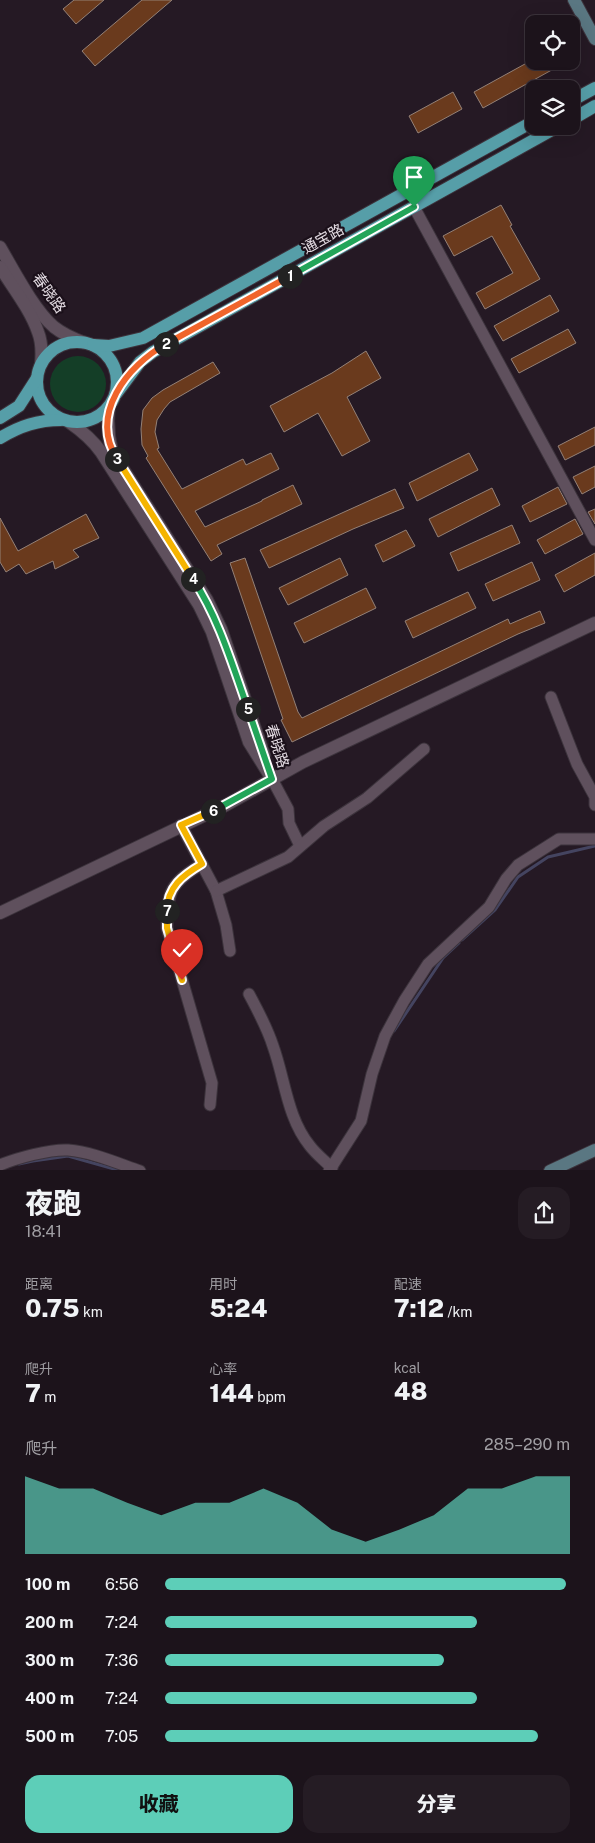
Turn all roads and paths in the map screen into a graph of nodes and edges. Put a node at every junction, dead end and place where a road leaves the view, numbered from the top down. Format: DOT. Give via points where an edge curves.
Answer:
graph roads {
  1 [pos="574,0"];
  2 [pos="595,39"];
  3 [pos="595,88"];
  4 [pos="580,96"];
  5 [pos="595,106"];
  6 [pos="580,115"];
  7 [pos="525,126"];
  8 [pos="543,135"];
  9 [pos="414,207"];
  10 [pos="0,247"];
  11 [pos="0,267"];
  12 [pos="89,344"];
  13 [pos="41,364"];
  14 [pos="37,378"];
  15 [pos="116,394"];
  16 [pos="109,408"];
  17 [pos="0,418"];
  18 [pos="65,421"];
  19 [pos="0,438"];
  20 [pos="595,540"];
  21 [pos="595,623"];
  22 [pos="550,697"];
  23 [pos="424,749"];
  24 [pos="272,779"];
  25 [pos="595,805"];
  26 [pos="181,825"];
  27 [pos="595,838"];
  28 [pos="300,846"];
  29 [pos="202,864"];
  30 [pos="216,891"];
  31 [pos="0,913"];
  32 [pos="230,951"];
  33 [pos="249,994"];
  34 [pos="210,1105"];
  35 [pos="595,1150"];
  36 [pos="0,1165"];
  37 [pos="331,1169"];
  38 [pos="140,1170"];
  39 [pos="550,1170"];
  1 -- 2 [label="main road"];
  3 -- 4 [label="main road"];
  5 -- 6 [label="main road"];
  7 -- 12 [label="main road, 通宝路" via="143,338 109,346"];
  8 -- 9 [label="main road, 通宝路"];
  9 -- 15 [label="main road, 通宝路" via="153,352 140,362"];
  9 -- 20 [label="street"];
  10 -- 12 [label="street, 春晓路" via="40,312 53,327"];
  11 -- 13 [label="street, 春晓路" via="39,333"];
  12 -- 13 [label="main road" via="63,344 50,352"];
  12 -- 15 [label="main road" via="105,353 114,365 118,380"];
  13 -- 14 [label="main road"];
  14 -- 17 [label="main road" via="19,406"];
  14 -- 18 [label="main road" via="38,393 44,406"];
  15 -- 16 [label="main road"];
  16 -- 18 [label="main road" via="91,420"];
  16 -- 24 [label="street, 春晓路" via="107,424 112,452 207,600 221,629"];
  18 -- 19 [label="main road" via="30,423"];
  18 -- 24 [label="street, 春晓路" via="81,430 101,452 199,605 212,632 250,742"];
  21 -- 24 [label="street"];
  22 -- 25 [label="street" via="577,764 595,797"];
  23 -- 28 [label="street" via="367,798"];
  24 -- 26 [label="street"];
  24 -- 28 [label="street" via="288,809 289,824"];
  26 -- 29 [label="street"];
  26 -- 31 [label="street"];
  27 -- 37 [label="street" via="559,839 518,865 489,907 428,964 385,1036 361,1121"];
  28 -- 30 [label="street" via="288,857"];
  29 -- 30 [label="street"];
  29 -- 34 [label="street" via="184,875 172,890 167,903 167,928 212,1084"];
  30 -- 32 [label="street"];
  33 -- 37 [label="street" via="274,1047 299,1129"];
  35 -- 39 [label="main road"];
  36 -- 38 [label="street" via="19,1157 67,1150"];
}
